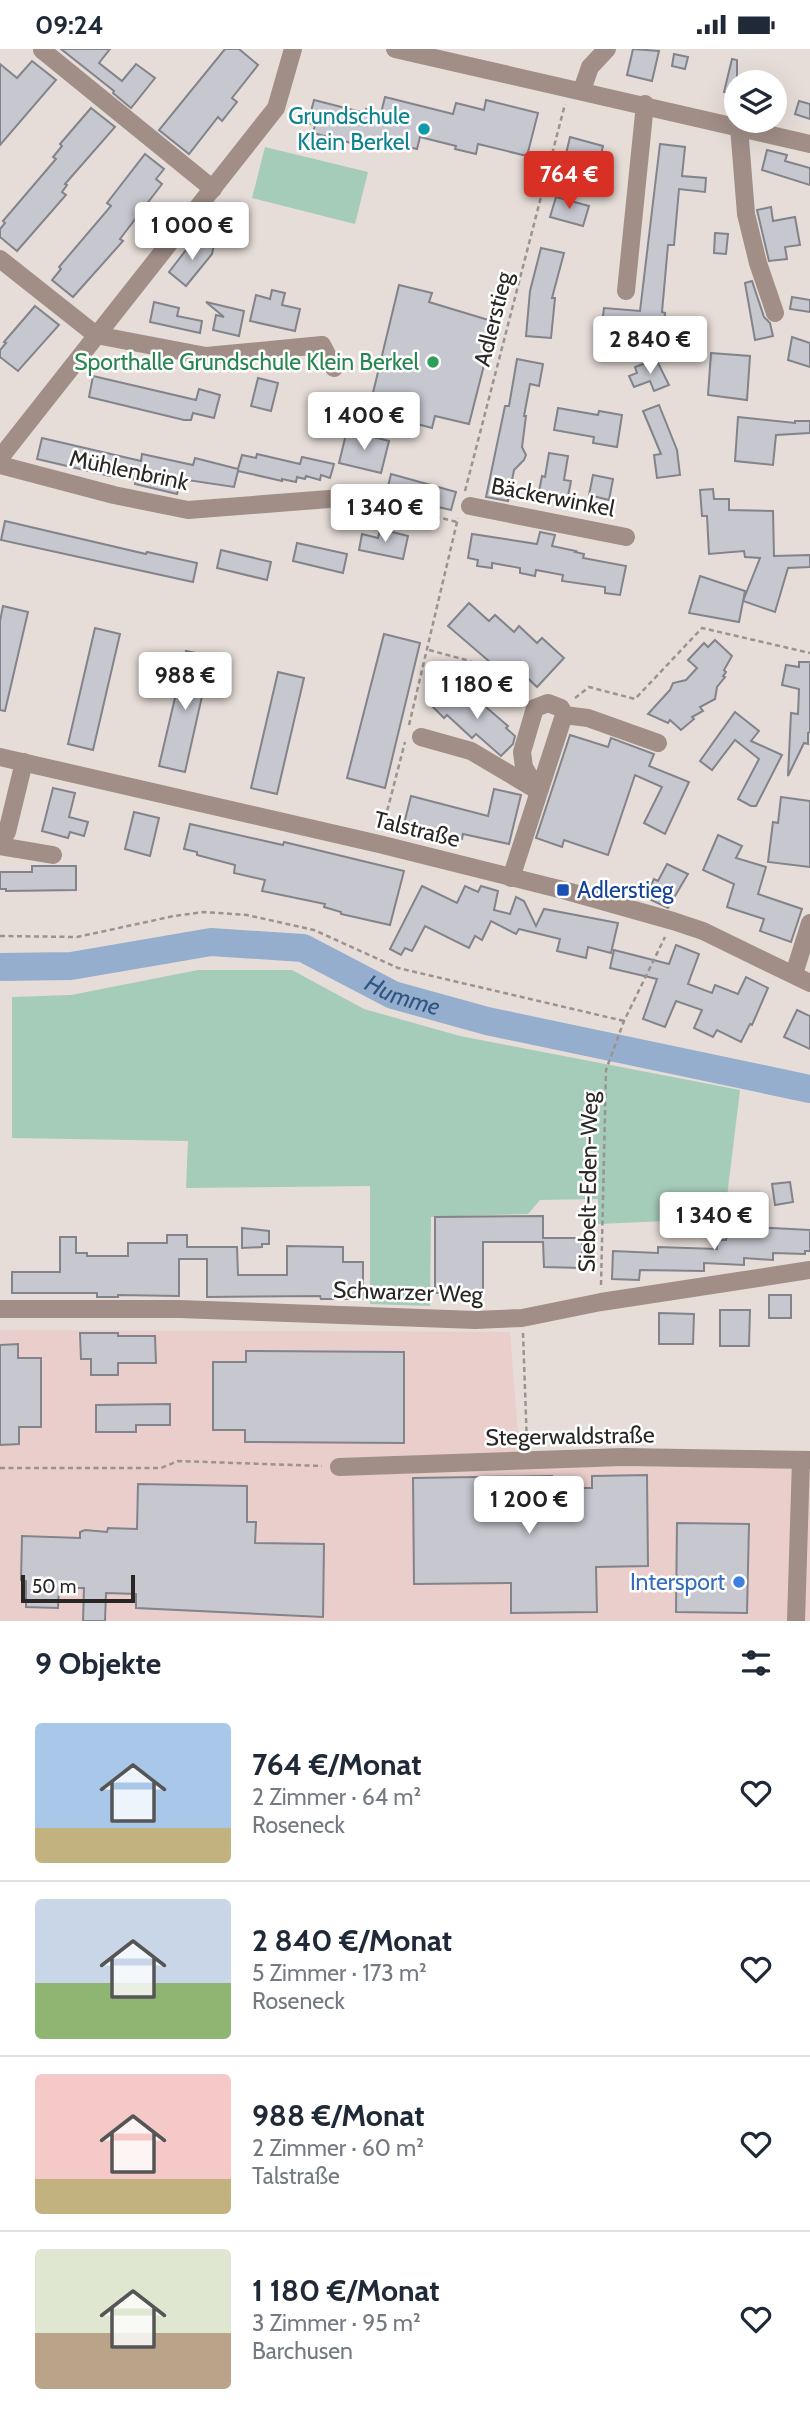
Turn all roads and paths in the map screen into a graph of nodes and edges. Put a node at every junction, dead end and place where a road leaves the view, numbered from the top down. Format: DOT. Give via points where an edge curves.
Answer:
graph roads {
  1 [pos="293,49"];
  2 [pos="395,49"];
  3 [pos="607,49"];
  4 [pos="43,50"];
  5 [pos="576,89"];
  6 [pos="645,104"];
  7 [pos="724,123"];
  8 [pos="739,133"];
  9 [pos="766,133"];
  10 [pos="810,143"];
  11 [pos="213,189"];
  12 [pos="0,259"];
  13 [pos="626,291"];
  14 [pos="775,313"];
  15 [pos="96,335"];
  16 [pos="334,367"];
  17 [pos="0,459"];
  18 [pos="0,465"];
  19 [pos="355,497"];
  20 [pos="465,504"];
  21 [pos="457,522"];
  22 [pos="626,537"];
  23 [pos="428,650"];
  24 [pos="810,653"];
  25 [pos="535,708"];
  26 [pos="563,711"];
  27 [pos="412,735"];
  28 [pos="658,743"];
  29 [pos="0,757"];
  30 [pos="24,762"];
  31 [pos="538,791"];
  32 [pos="0,844"];
  33 [pos="379,844"];
  34 [pos="53,855"];
  35 [pos="511,878"];
  36 [pos="673,921"];
  37 [pos="810,923"];
  38 [pos="0,936"];
  39 [pos="794,974"];
  40 [pos="810,983"];
  41 [pos="624,1021"];
  42 [pos="810,1270"];
  43 [pos="601,1302"];
  44 [pos="0,1309"];
  45 [pos="522,1318"];
  46 [pos="528,1459"];
  47 [pos="806,1460"];
  48 [pos="339,1467"];
  49 [pos="0,1468"];
  50 [pos="796,1621"];
  1 -- 11 [label="street" via="276,108"];
  2 -- 5 [label="street"];
  3 -- 5 [label="street"];
  4 -- 11 [label="street"];
  5 -- 6 [label="street"];
  5 -- 20 [label="path, Adlerstieg"];
  6 -- 7 [label="street"];
  6 -- 13 [label="street"];
  8 -- 14 [label="street" via="746,214"];
  9 -- 10 [label="street"];
  11 -- 15 [label="street"];
  12 -- 15 [label="street"];
  15 -- 16 [label="street" via="206,356 322,345"];
  15 -- 17 [label="street"];
  18 -- 19 [label="street, Mühlenbrink" via="188,510"];
  19 -- 21 [label="path"];
  20 -- 21 [label="path, Adlerstieg"];
  20 -- 22 [label="street, Bäckerwinkel"];
  21 -- 23 [label="path, Adlerstieg"];
  23 -- 25 [label="path" via="470,661"];
  23 -- 27 [label="path, Adlerstieg"];
  24 -- 26 [label="path" via="702,628 635,699 589,687"];
  25 -- 26 [label="street" via="548,703"];
  25 -- 31 [label="street" via="522,752 524,767"];
  26 -- 28 [label="street"];
  26 -- 31 [label="street"];
  27 -- 31 [label="street" via="471,751"];
  27 -- 33 [label="path, Adlerstieg"];
  29 -- 30 [label="street, Talstraße"];
  30 -- 32 [label="street"];
  30 -- 33 [label="street, Talstraße"];
  31 -- 35 [label="street"];
  32 -- 34 [label="street"];
  33 -- 35 [label="street, Talstraße"];
  35 -- 36 [label="street, Talstraße"];
  36 -- 39 [label="street, Talstraße"];
  36 -- 41 [label="path, Siebelt-Eden-Weg"];
  37 -- 39 [label="street"];
  38 -- 41 [label="path" via="77,937 194,914 247,915 314,930 398,968"];
  39 -- 40 [label="street, Talstraße"];
  41 -- 43 [label="path, Siebelt-Eden-Weg" via="606,1070"];
  42 -- 43 [label="street, Schwarzer Weg"];
  43 -- 45 [label="street, Schwarzer Weg"];
  44 -- 45 [label="street, Schwarzer Weg"];
  45 -- 46 [label="path"];
  46 -- 47 [label="street, Stegerwaldstraße"];
  46 -- 48 [label="street, Stegerwaldstraße"];
  47 -- 50 [label="street, Stegerwaldstraße"];
  48 -- 49 [label="path" via="178,1461 161,1468"];
}
